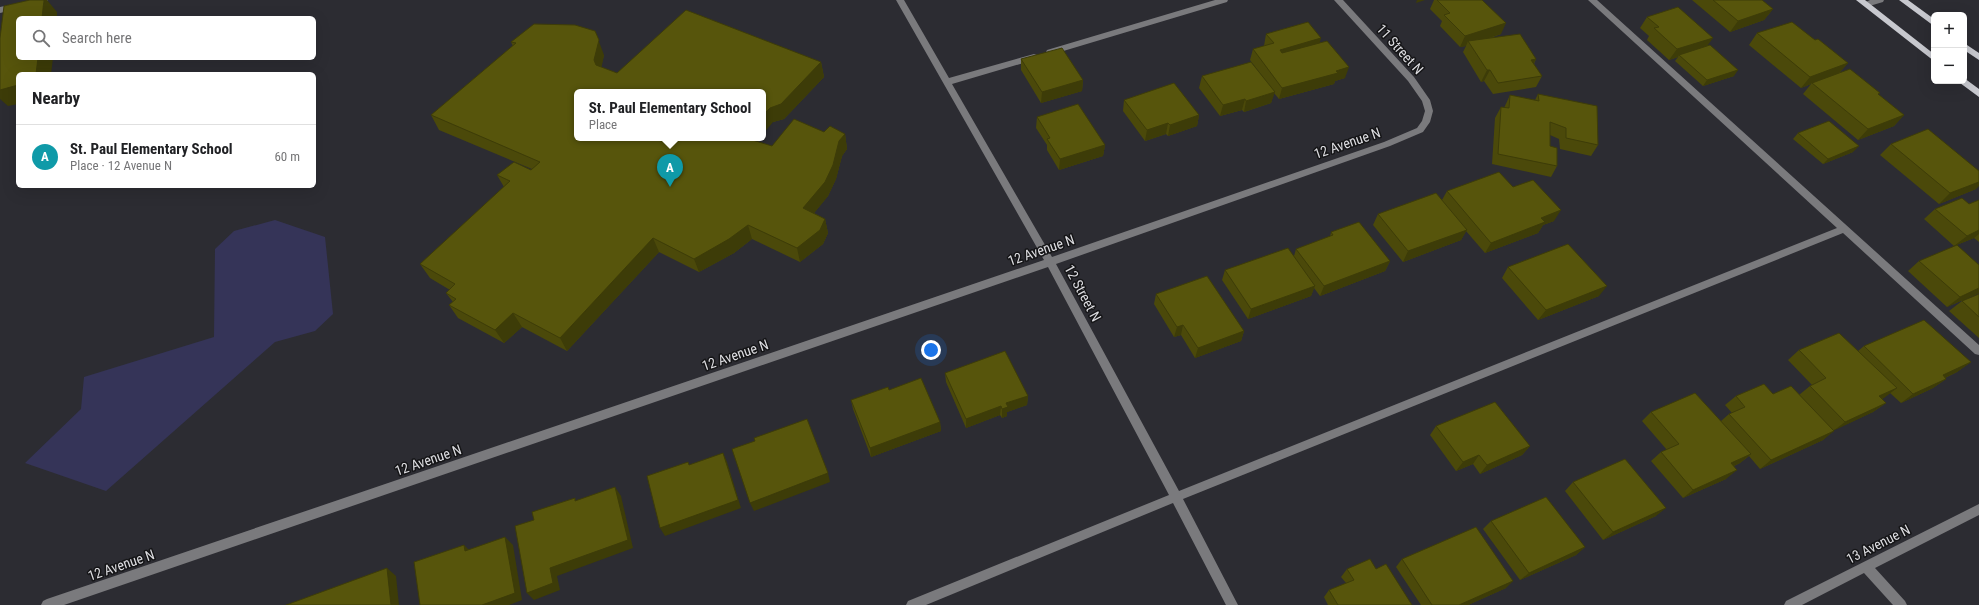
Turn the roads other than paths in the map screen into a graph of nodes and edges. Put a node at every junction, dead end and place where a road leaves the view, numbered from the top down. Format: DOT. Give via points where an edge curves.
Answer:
graph roads {
  1 [pos="44,0"];
  2 [pos="900,0"];
  3 [pos="1224,0"];
  4 [pos="1338,0"];
  5 [pos="1592,0"];
  6 [pos="1880,0"];
  7 [pos="1903,0"];
  8 [pos="1863,2"];
  9 [pos="0,10"];
  10 [pos="1931,21"];
  11 [pos="1967,48"];
  12 [pos="1931,56"];
  13 [pos="1979,57"];
  14 [pos="947,82"];
  15 [pos="1967,84"];
  16 [pos="1979,94"];
  17 [pos="1426,122"];
  18 [pos="1844,229"];
  19 [pos="1050,262"];
  20 [pos="1979,351"];
  21 [pos="1176,496"];
  22 [pos="1979,508"];
  23 [pos="1866,567"];
  24 [pos="47,605"];
  25 [pos="912,605"];
  26 [pos="1232,605"];
  27 [pos="1790,605"];
  28 [pos="1901,605"];
  1 -- 9 [label="street"];
  2 -- 14 [label="street, 12 Street N"];
  3 -- 14 [label="street"];
  4 -- 17 [label="street, 11 Street N" via="1415,84 1426,100 1429,111"];
  5 -- 18 [label="street"];
  6 -- 8 [label="street"];
  7 -- 10 [label="main road"];
  8 -- 12 [label="main road"];
  11 -- 13 [label="main road"];
  14 -- 19 [label="street, 12 Street N"];
  15 -- 16 [label="main road"];
  17 -- 19 [label="street, 12 Avenue N" via="1420,130 1410,136"];
  18 -- 20 [label="street"];
  18 -- 21 [label="street"];
  19 -- 21 [label="street, 12 Street N"];
  19 -- 24 [label="street, 12 Avenue N"];
  21 -- 25 [label="street"];
  21 -- 26 [label="street, 12 Street N"];
  22 -- 23 [label="street, 13 Avenue N"];
  23 -- 27 [label="street, 13 Avenue N"];
  23 -- 28 [label="street"];
}
